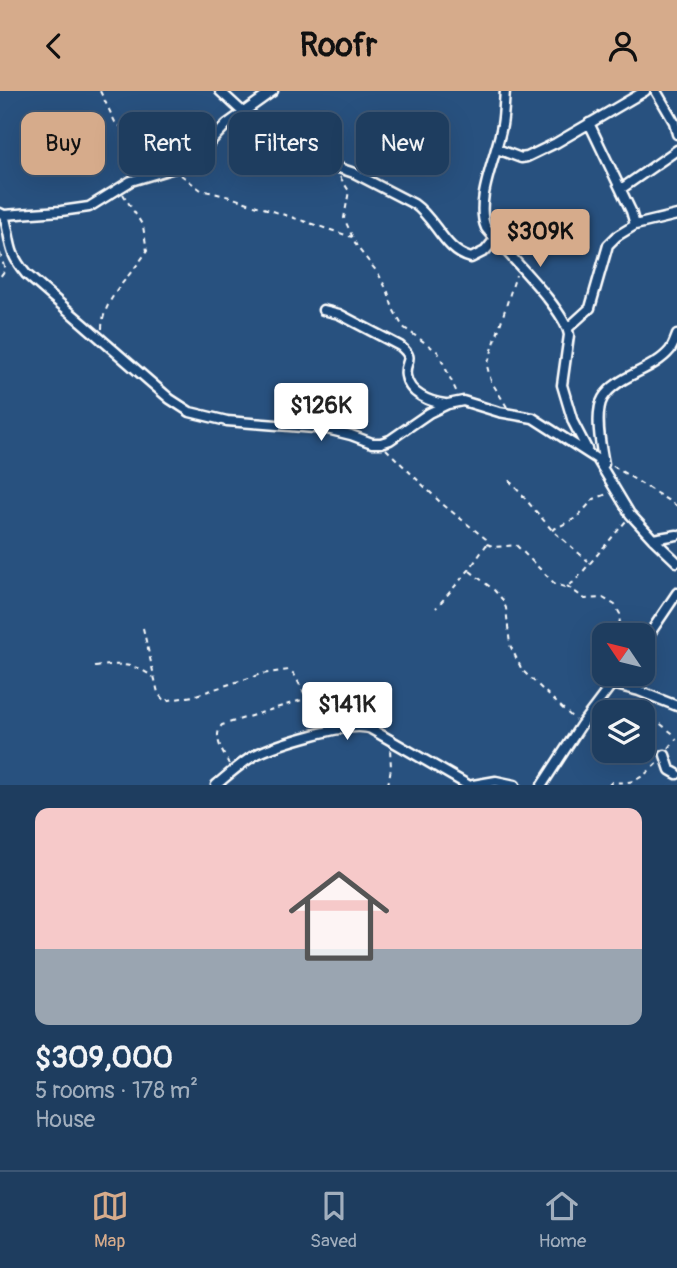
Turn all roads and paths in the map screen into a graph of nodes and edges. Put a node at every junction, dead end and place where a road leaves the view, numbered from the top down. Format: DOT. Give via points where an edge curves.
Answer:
graph roads {
  1 [pos="100,91"];
  2 [pos="220,91"];
  3 [pos="273,91"];
  4 [pos="505,91"];
  5 [pos="645,91"];
  6 [pos="656,91"];
  7 [pos="242,112"];
  8 [pos="247,112"];
  9 [pos="589,123"];
  10 [pos="229,124"];
  11 [pos="119,126"];
  12 [pos="677,134"];
  13 [pos="215,136"];
  14 [pos="497,149"];
  15 [pos="677,150"];
  16 [pos="342,169"];
  17 [pos="149,175"];
  18 [pos="179,175"];
  19 [pos="339,175"];
  20 [pos="118,188"];
  21 [pos="621,189"];
  22 [pos="2,214"];
  23 [pos="677,215"];
  24 [pos="635,225"];
  25 [pos="353,237"];
  26 [pos="495,239"];
  27 [pos="0,253"];
  28 [pos="518,266"];
  29 [pos="0,277"];
  30 [pos="323,310"];
  31 [pos="568,328"];
  32 [pos="677,335"];
  33 [pos="103,341"];
  34 [pos="463,401"];
  35 [pos="448,404"];
  36 [pos="511,414"];
  37 [pos="381,443"];
  38 [pos="589,452"];
  39 [pos="604,464"];
  40 [pos="509,480"];
  41 [pos="619,494"];
  42 [pos="677,506"];
  43 [pos="630,514"];
  44 [pos="552,530"];
  45 [pos="677,535"];
  46 [pos="653,539"];
  47 [pos="487,544"];
  48 [pos="589,562"];
  49 [pos="677,562"];
  50 [pos="469,570"];
  51 [pos="567,586"];
  52 [pos="677,593"];
  53 [pos="436,608"];
  54 [pos="620,623"];
  55 [pos="655,626"];
  56 [pos="143,628"];
  57 [pos="96,667"];
  58 [pos="154,677"];
  59 [pos="610,686"];
  60 [pos="620,686"];
  61 [pos="639,691"];
  62 [pos="307,698"];
  63 [pos="677,706"];
  64 [pos="581,725"];
  65 [pos="324,732"];
  66 [pos="677,737"];
  67 [pos="389,740"];
  68 [pos="665,755"];
  69 [pos="234,770"];
  70 [pos="677,774"];
  71 [pos="630,784"];
  72 [pos="215,785"];
  73 [pos="388,785"];
  74 [pos="470,785"];
  75 [pos="515,785"];
  76 [pos="542,785"];
  77 [pos="609,785"];
  1 -- 11 [label="path"];
  2 -- 7 [label="street"];
  3 -- 8 [label="street"];
  4 -- 14 [label="street"];
  5 -- 9 [label="street"];
  6 -- 12 [label="street"];
  9 -- 14 [label="street" via="527,157"];
  9 -- 21 [label="street"];
  10 -- 13 [label="street"];
  14 -- 26 [label="street" via="481,217"];
  15 -- 21 [label="street"];
  16 -- 26 [label="street" via="424,210 462,256 471,258 485,251"];
  17 -- 20 [label="street"];
  18 -- 25 [label="path" via="201,190"];
  19 -- 25 [label="path" via="349,188 344,218"];
  20 -- 22 [label="street" via="99,202 75,210"];
  20 -- 33 [label="path" via="138,215 147,251 108,306"];
  21 -- 24 [label="street"];
  22 -- 33 [label="street" via="16,262"];
  23 -- 24 [label="street"];
  24 -- 31 [label="street" via="608,245 590,308"];
  25 -- 34 [label="path" via="378,273 403,327 438,352"];
  26 -- 28 [label="street"];
  27 -- 29 [label="path" via="5,270"];
  28 -- 31 [label="street"];
  28 -- 36 [label="path" via="487,366"];
  30 -- 35 [label="street" via="400,346 408,353 405,372 416,392 427,400"];
  31 -- 38 [label="street" via="562,385 573,422"];
  32 -- 39 [label="street" via="662,357 603,397 600,440"];
  33 -- 37 [label="street" via="190,412 227,421 327,429"];
  34 -- 35 [label="street"];
  34 -- 36 [label="street"];
  35 -- 37 [label="street"];
  36 -- 38 [label="street" via="533,418"];
  37 -- 47 [label="path"];
  38 -- 39 [label="street"];
  39 -- 41 [label="street"];
  39 -- 42 [label="path"];
  40 -- 44 [label="path"];
  41 -- 43 [label="street"];
  41 -- 44 [label="path" via="594,499 576,518"];
  43 -- 46 [label="street"];
  43 -- 48 [label="path"];
  44 -- 48 [label="path"];
  45 -- 46 [label="street"];
  46 -- 49 [label="street"];
  47 -- 50 [label="path"];
  47 -- 51 [label="path" via="516,545 555,584"];
  48 -- 51 [label="path"];
  50 -- 53 [label="path"];
  50 -- 64 [label="path" via="502,599 510,645 522,670"];
  51 -- 54 [label="path" via="585,599 603,598 615,605"];
  52 -- 55 [label="street"];
  56 -- 58 [label="path"];
  57 -- 58 [label="path" via="134,665"];
  58 -- 62 [label="path" via="161,699 167,702 289,670"];
  59 -- 64 [label="street"];
  60 -- 61 [label="street"];
  61 -- 63 [label="street"];
  61 -- 66 [label="path" via="649,715"];
  62 -- 65 [label="path"];
  62 -- 69 [label="path" via="218,728 219,744"];
  64 -- 76 [label="street"];
  65 -- 67 [label="street" via="365,726"];
  65 -- 69 [label="street" via="260,753"];
  66 -- 68 [label="path"];
  67 -- 73 [label="path"];
  67 -- 74 [label="street"];
  68 -- 70 [label="street"];
  68 -- 71 [label="path"];
  69 -- 72 [label="street"];
  71 -- 77 [label="path"];
  74 -- 75 [label="street" via="496,781"];
}
